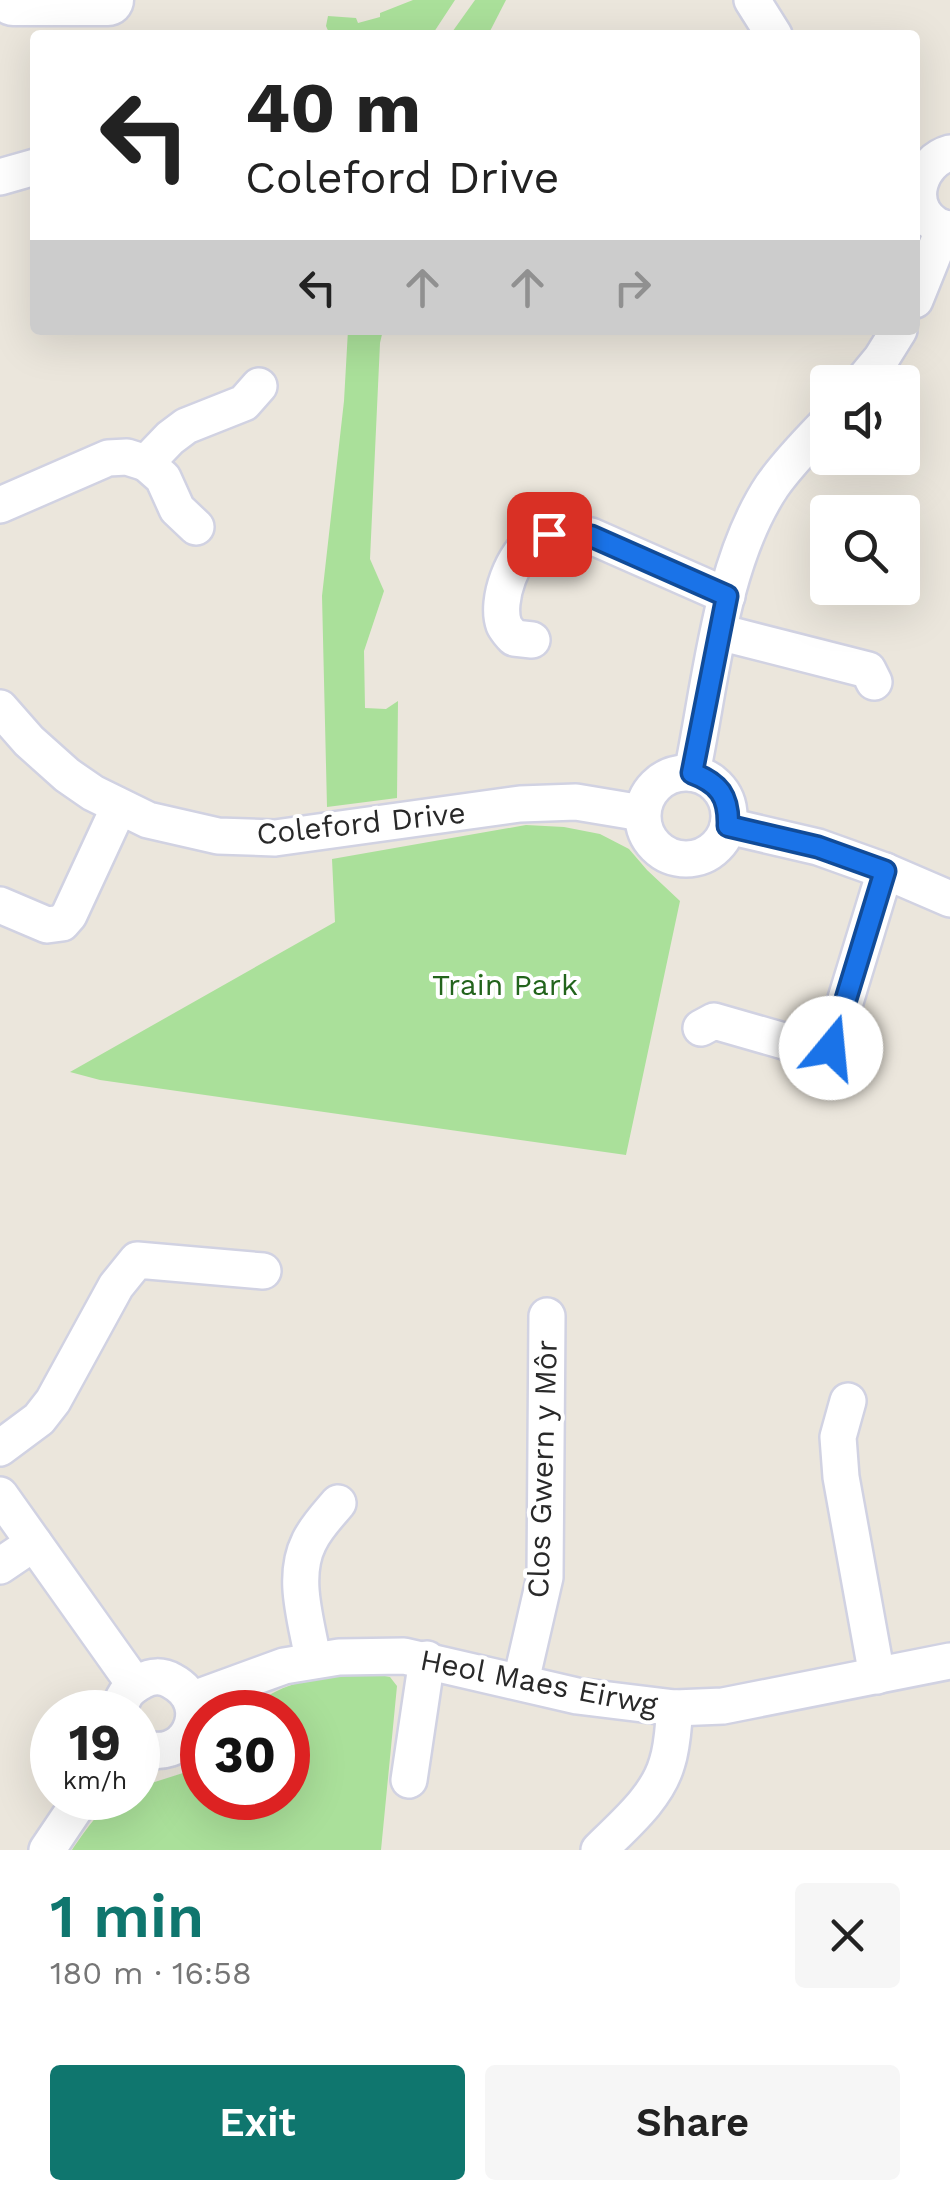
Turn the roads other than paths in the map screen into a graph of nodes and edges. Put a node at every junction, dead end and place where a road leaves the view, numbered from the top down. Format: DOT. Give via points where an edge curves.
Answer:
graph roads {
  1 [pos="14,0"];
  2 [pos="108,0"];
  3 [pos="752,0"];
  4 [pos="771,30"];
  5 [pos="950,153"];
  6 [pos="30,168"];
  7 [pos="920,175"];
  8 [pos="0,176"];
  9 [pos="920,201"];
  10 [pos="947,229"];
  11 [pos="920,289"];
  12 [pos="896,335"];
  13 [pos="877,365"];
  14 [pos="259,386"];
  15 [pos="810,441"];
  16 [pos="146,462"];
  17 [pos="0,505"];
  18 [pos="196,527"];
  19 [pos="727,596"];
  20 [pos="718,632"];
  21 [pos="532,640"];
  22 [pos="874,682"];
  23 [pos="0,708"];
  24 [pos="692,773"];
  25 [pos="119,806"];
  26 [pos="642,813"];
  27 [pos="728,826"];
  28 [pos="885,871"];
  29 [pos="950,899"];
  30 [pos="0,904"];
  31 [pos="701,1028"];
  32 [pos="263,1271"];
  33 [pos="547,1316"];
  34 [pos="848,1401"];
  35 [pos="0,1448"];
  36 [pos="0,1495"];
  37 [pos="338,1503"];
  38 [pos="34,1543"];
  39 [pos="0,1566"];
  40 [pos="313,1660"];
  41 [pos="427,1660"];
  42 [pos="950,1661"];
  43 [pos="877,1676"];
  44 [pos="521,1681"];
  45 [pos="123,1690"];
  46 [pos="136,1690"];
  47 [pos="184,1690"];
  48 [pos="218,1690"];
  49 [pos="675,1708"];
  50 [pos="410,1780"];
  51 [pos="67,1820"];
  52 [pos="47,1850"];
  53 [pos="600,1850"];
  1 -- 2 [label="street"];
  3 -- 4 [label="street"];
  5 -- 7 [label="street"];
  6 -- 8 [label="street"];
  9 -- 10 [label="street" via="934,224"];
  10 -- 11 [label="street"];
  12 -- 13 [label="street"];
  14 -- 16 [label="street" via="244,402 186,426"];
  15 -- 19 [label="street" via="759,508"];
  16 -- 17 [label="street" via="108,458"];
  16 -- 18 [label="street"];
  19 -- 20 [label="street"];
  19 -- 21 [label="street" via="591,536 549,534 521,552 502,600 504,626 514,638"];
  20 -- 22 [label="street" via="868,670"];
  20 -- 24 [label="street"];
  23 -- 25 [label="street, Coleford Drive" via="67,775"];
  24 -- 26 [label="street" via="654,786"];
  24 -- 27 [label="street" via="718,788"];
  25 -- 26 [label="street, Coleford Drive" via="218,836 275,838 520,804 576,802"];
  25 -- 30 [label="street" via="62,923 47,925"];
  26 -- 27 [label="street" via="650,841 675,858 712,850"];
  27 -- 28 [label="street"];
  28 -- 29 [label="street"];
  28 -- 31 [label="street" via="831,1048 822,1052 714,1021"];
  32 -- 35 [label="street" via="137,1260 53,1401"];
  33 -- 44 [label="street, Clos Gwern y Môr" via="545,1578"];
  34 -- 43 [label="street" via="838,1437 841,1477"];
  36 -- 38 [label="street"];
  37 -- 40 [label="street" via="301,1562"];
  38 -- 39 [label="street"];
  38 -- 45 [label="street"];
  40 -- 41 [label="street, Heol Maes Eirwg"];
  40 -- 48 [label="street, Heol Maes Eirwg"];
  41 -- 44 [label="street, Heol Maes Eirwg"];
  41 -- 50 [label="street"];
  42 -- 43 [label="street, Heol Maes Eirwg"];
  43 -- 49 [label="street, Heol Maes Eirwg" via="723,1706"];
  44 -- 49 [label="street, Heol Maes Eirwg" via="577,1696"];
  46 -- 47 [label="street" via="149,1678 163,1677"];
  49 -- 53 [label="street" via="666,1768 654,1791"];
  51 -- 52 [label="street"];
}
